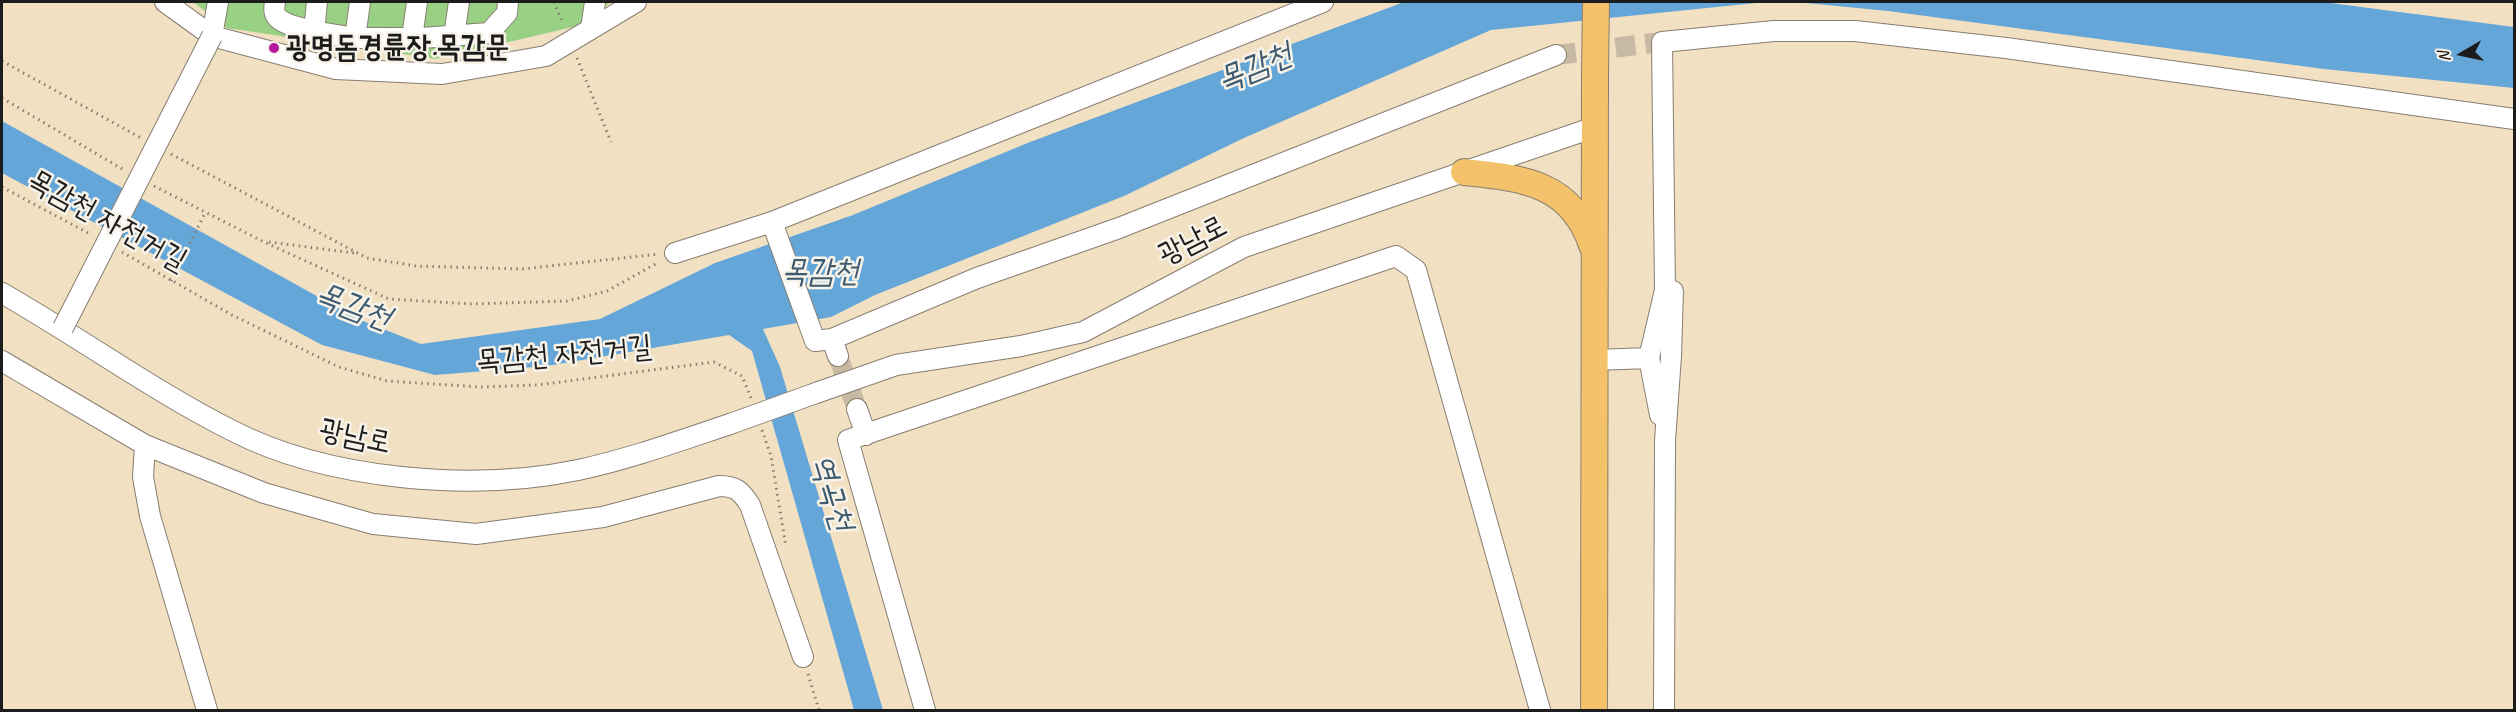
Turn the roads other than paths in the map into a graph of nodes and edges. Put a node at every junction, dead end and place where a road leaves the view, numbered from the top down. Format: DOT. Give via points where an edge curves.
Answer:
graph roads {
  1 [pos="165,2"];
  2 [pos="218,2"];
  3 [pos="275,2"];
  4 [pos="317,2"];
  5 [pos="360,2"];
  6 [pos="417,2"];
  7 [pos="459,2"];
  8 [pos="508,2"];
  9 [pos="596,2"];
  10 [pos="636,2"];
  11 [pos="1323,2"];
  12 [pos="1596,2"];
  13 [pos="591,29"];
  14 [pos="314,32"];
  15 [pos="212,36"];
  16 [pos="454,36"];
  17 [pos="355,38"];
  18 [pos="412,38"];
  19 [pos="1556,55"];
  20 [pos="2514,119"];
  21 [pos="1595,127"];
  22 [pos="1464,172"];
  23 [pos="772,222"];
  24 [pos="675,253"];
  25 [pos="1665,254"];
  26 [pos="1595,255"];
  27 [pos="2,293"];
  28 [pos="63,328"];
  29 [pos="1649,358"];
  30 [pos="1595,360"];
  31 [pos="2,361"];
  32 [pos="857,410"];
  33 [pos="866,435"];
  34 [pos="1665,441"];
  35 [pos="145,445"];
  36 [pos="803,657"];
  37 [pos="207,711"];
  38 [pos="925,711"];
  39 [pos="1540,711"];
  40 [pos="1594,711"];
  41 [pos="1664,711"];
  1 -- 15 [label="street"];
  2 -- 15 [label="street"];
  3 -- 14 [label="street" via="279,20"];
  4 -- 14 [label="street"];
  5 -- 17 [label="street"];
  6 -- 18 [label="street"];
  7 -- 16 [label="street"];
  8 -- 16 [label="street" via="507,13 489,33"];
  9 -- 13 [label="street"];
  10 -- 13 [label="street"];
  11 -- 23 [label="street"];
  12 -- 21 [label="main road, bridge"];
  13 -- 15 [label="street" via="546,56 442,74 336,69"];
  14 -- 17 [label="street"];
  15 -- 28 [label="street, bridge"];
  16 -- 18 [label="street"];
  17 -- 18 [label="street"];
  19 -- 23 [label="street" via="1119,228 976,278 828,345"];
  20 -- 25 [label="street" via="2006,48 1855,31 1774,31 1662,42"];
  21 -- 22 [label="street, 광남로"];
  21 -- 26 [label="main road"];
  22 -- 26 [label="main road" via="1517,178 1551,193 1579,217"];
  22 -- 28 [label="street, 광남로, bridge" via="1244,247 1083,332 1021,346 896,365 604,464 543,476 459,481 396,477 291,453 233,432"];
  23 -- 24 [label="street"];
  25 -- 29 [label="street" via="1665,290"];
  25 -- 34 [label="street" via="1674,295"];
  26 -- 30 [label="main road"];
  27 -- 28 [label="street, 광남로"];
  29 -- 30 [label="street"];
  29 -- 34 [label="street"];
  30 -- 40 [label="main road"];
  31 -- 35 [label="street"];
  32 -- 33 [label="street"];
  33 -- 38 [label="street" via="849,440"];
  33 -- 39 [label="street" via="1396,256 1416,270"];
  34 -- 41 [label="street"];
  35 -- 36 [label="street" via="264,493 373,524 476,534 603,517 730,486 740,490 750,505"];
  35 -- 37 [label="street" via="143,477 150,516"];
}
